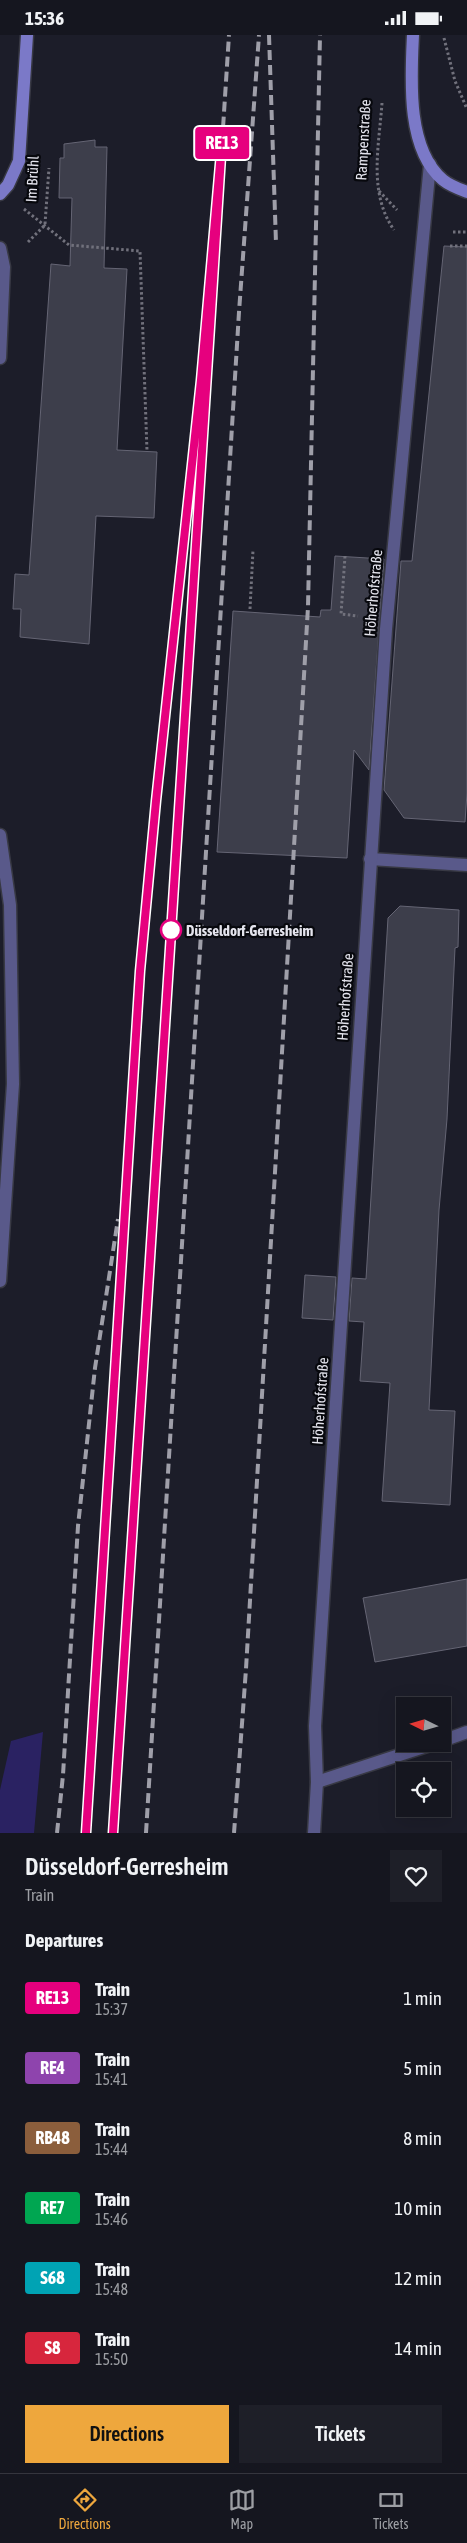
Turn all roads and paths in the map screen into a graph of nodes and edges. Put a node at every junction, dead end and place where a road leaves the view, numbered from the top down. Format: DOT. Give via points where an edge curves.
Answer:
graph roads {
  1 [pos="27,35"];
  2 [pos="413,35"];
  3 [pos="443,35"];
  4 [pos="382,98"];
  5 [pos="466,108"];
  6 [pos="430,164"];
  7 [pos="49,165"];
  8 [pos="467,193"];
  9 [pos="1,194"];
  10 [pos="32,215"];
  11 [pos="45,225"];
  12 [pos="396,232"];
  13 [pos="20,247"];
  14 [pos="0,248"];
  15 [pos="0,358"];
  16 [pos="147,451"];
  17 [pos="253,550"];
  18 [pos="345,556"];
  19 [pos="250,609"];
  20 [pos="358,617"];
  21 [pos="0,835"];
  22 [pos="370,859"];
  23 [pos="467,865"];
  24 [pos="0,1281"];
  25 [pos="467,1732"];
  26 [pos="451,1738"];
  27 [pos="406,1753"];
  28 [pos="317,1782"];
  29 [pos="314,1833"];
  1 -- 9 [label="main road, Im Brühl" via="19,161"];
  2 -- 6 [label="main road" via="413,110 419,139"];
  3 -- 5 [label="path"];
  4 -- 12 [label="path, Rampenstraße" via="376,189 385,217"];
  6 -- 8 [label="main road" via="443,180"];
  6 -- 22 [label="street, Höherhofstraße" via="386,629"];
  7 -- 11 [label="path, Im Brühl"];
  10 -- 11 [label="path"];
  11 -- 13 [label="path" via="35,238"];
  11 -- 16 [label="path" via="69,245 140,251"];
  14 -- 15 [label="street" via="4,267"];
  17 -- 19 [label="path"];
  18 -- 20 [label="path" via="341,614"];
  21 -- 24 [label="street" via="10,905 13,1084"];
  22 -- 23 [label="street"];
  22 -- 28 [label="street, Höherhofstraße" via="315,1726"];
  25 -- 26 [label="street"];
  27 -- 28 [label="street"];
  28 -- 29 [label="street, Höherhofstraße"];
}
